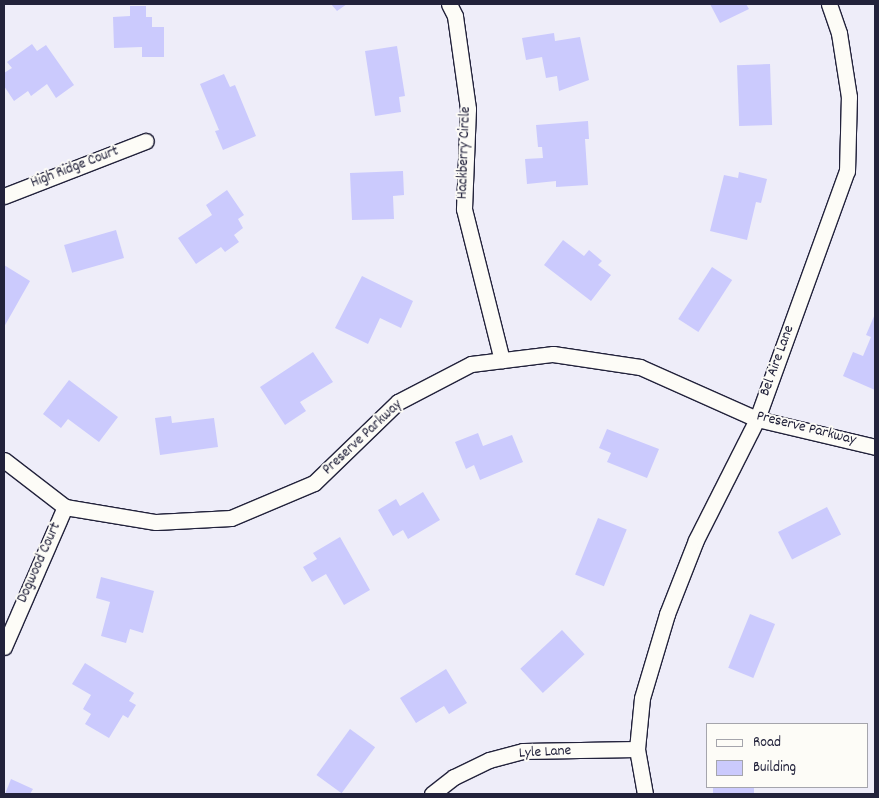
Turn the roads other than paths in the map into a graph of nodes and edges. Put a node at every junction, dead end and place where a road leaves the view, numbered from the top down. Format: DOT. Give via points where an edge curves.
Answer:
graph roads {
  1 [pos="449,4"];
  2 [pos="829,4"];
  3 [pos="146,141"];
  4 [pos="4,196"];
  5 [pos="502,360"];
  6 [pos="757,419"];
  7 [pos="875,447"];
  8 [pos="4,460"];
  9 [pos="65,507"];
  10 [pos="4,647"];
  11 [pos="637,750"];
  12 [pos="432,794"];
  13 [pos="645,794"];
  1 -- 5 [label="street, Hackberry Circle" via="455,16 468,110 464,209"];
  2 -- 6 [label="street, Bel Aire Lane" via="839,33 848,97 847,171"];
  3 -- 4 [label="street, High Ridge Court"];
  5 -- 6 [label="street, Preserve Parkway" via="553,354 640,367"];
  5 -- 9 [label="street, Preserve Parkway" via="471,364 398,402 314,483 231,518 156,522"];
  6 -- 7 [label="street, Preserve Parkway"];
  6 -- 11 [label="street, Bel Aire Lane" via="696,540 667,614 642,698"];
  8 -- 9 [label="street, Preserve Parkway"];
  9 -- 10 [label="street, Dogwood Court"];
  11 -- 12 [label="street, Lyle Lane" via="524,751 489,760 454,777"];
  11 -- 13 [label="street, Bel Aire Lane"];
}
